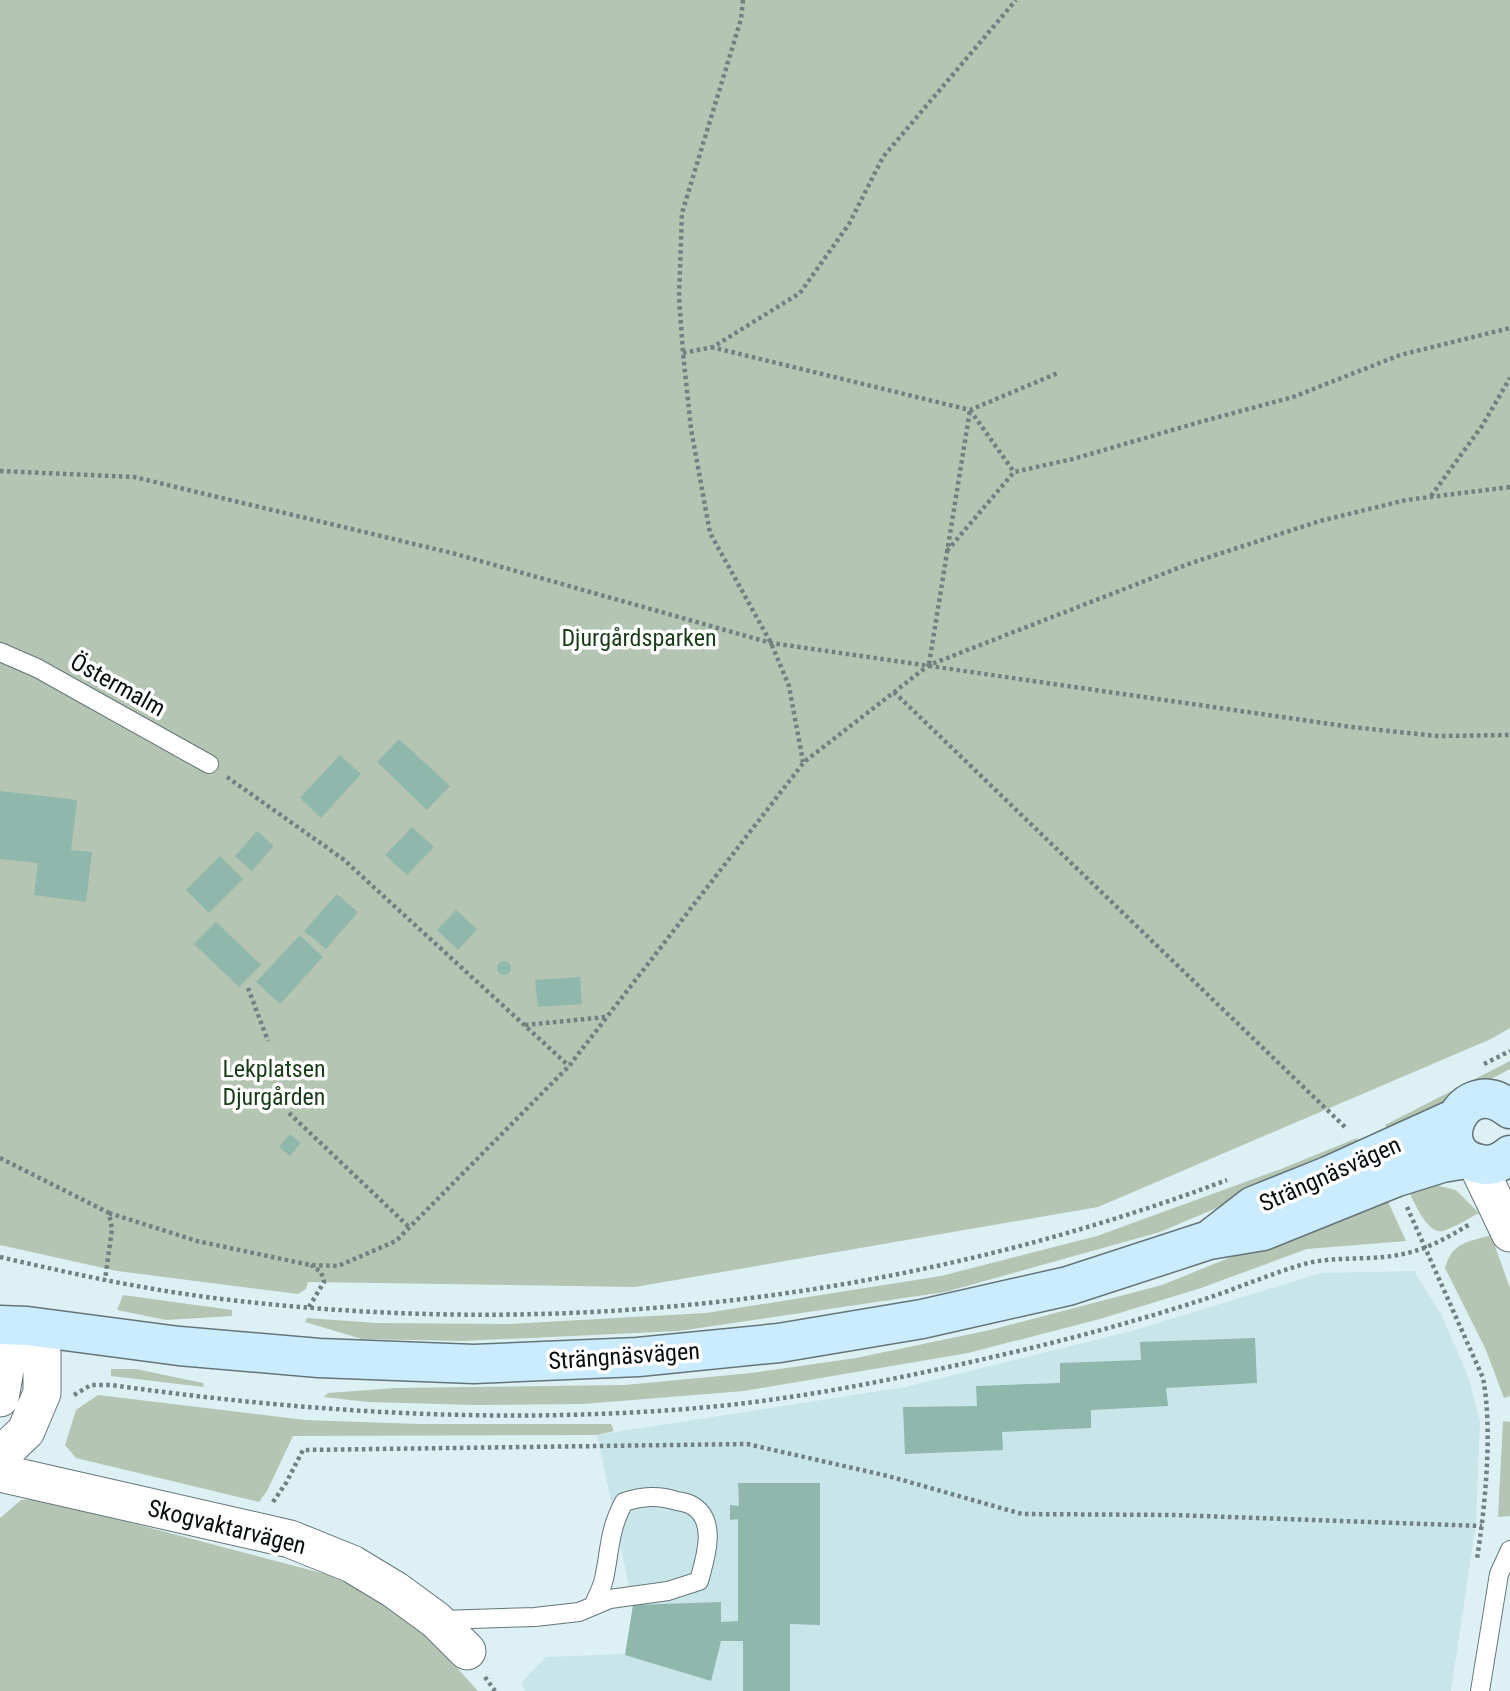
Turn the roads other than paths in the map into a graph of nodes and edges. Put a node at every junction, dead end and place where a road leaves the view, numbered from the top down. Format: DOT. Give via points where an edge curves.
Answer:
graph roads {
  1 [pos="0,652"];
  2 [pos="209,764"];
  3 [pos="1506,1102"];
  4 [pos="1456,1118"];
  5 [pos="1484,1159"];
  6 [pos="1510,1233"];
  7 [pos="1209,1240"];
  8 [pos="9,1320"];
  9 [pos="0,1398"];
  10 [pos="0,1455"];
  11 [pos="0,1473"];
  12 [pos="1510,1550"];
  13 [pos="593,1606"];
  14 [pos="436,1620"];
  15 [pos="467,1651"];
  16 [pos="1480,1691"];
  1 -- 2 [label="lane, Östermalm"];
  3 -- 4 [label="main road, Strängnäsvägen" via="1474,1101"];
  4 -- 5 [label="main road" via="1453,1130 1459,1151"];
  4 -- 7 [label="main road, Strängnäsvägen" via="1253,1206"];
  5 -- 6 [label="street"];
  5 -- 7 [label="main road, Strängnäsvägen" via="1442,1163 1263,1231"];
  7 -- 8 [label="main road, Strängnäsvägen" via="1068,1286 922,1319 779,1343 638,1357 474,1364 319,1358 179,1346"];
  8 -- 9 [label="street"];
  8 -- 10 [label="street" via="42,1352 42,1393 26,1432"];
  11 -- 14 [label="street, Skogvaktarvägen" via="290,1539 352,1564"];
  12 -- 16 [label="lane" via="1499,1574"];
  13 -- 13 [label="lane" via="699,1581 708,1549 705,1520 693,1506 659,1496 624,1502 615,1518 604,1581"];
  13 -- 14 [label="lane" via="535,1618"];
  14 -- 15 [label="street, Skogvaktarvägen"];
}
